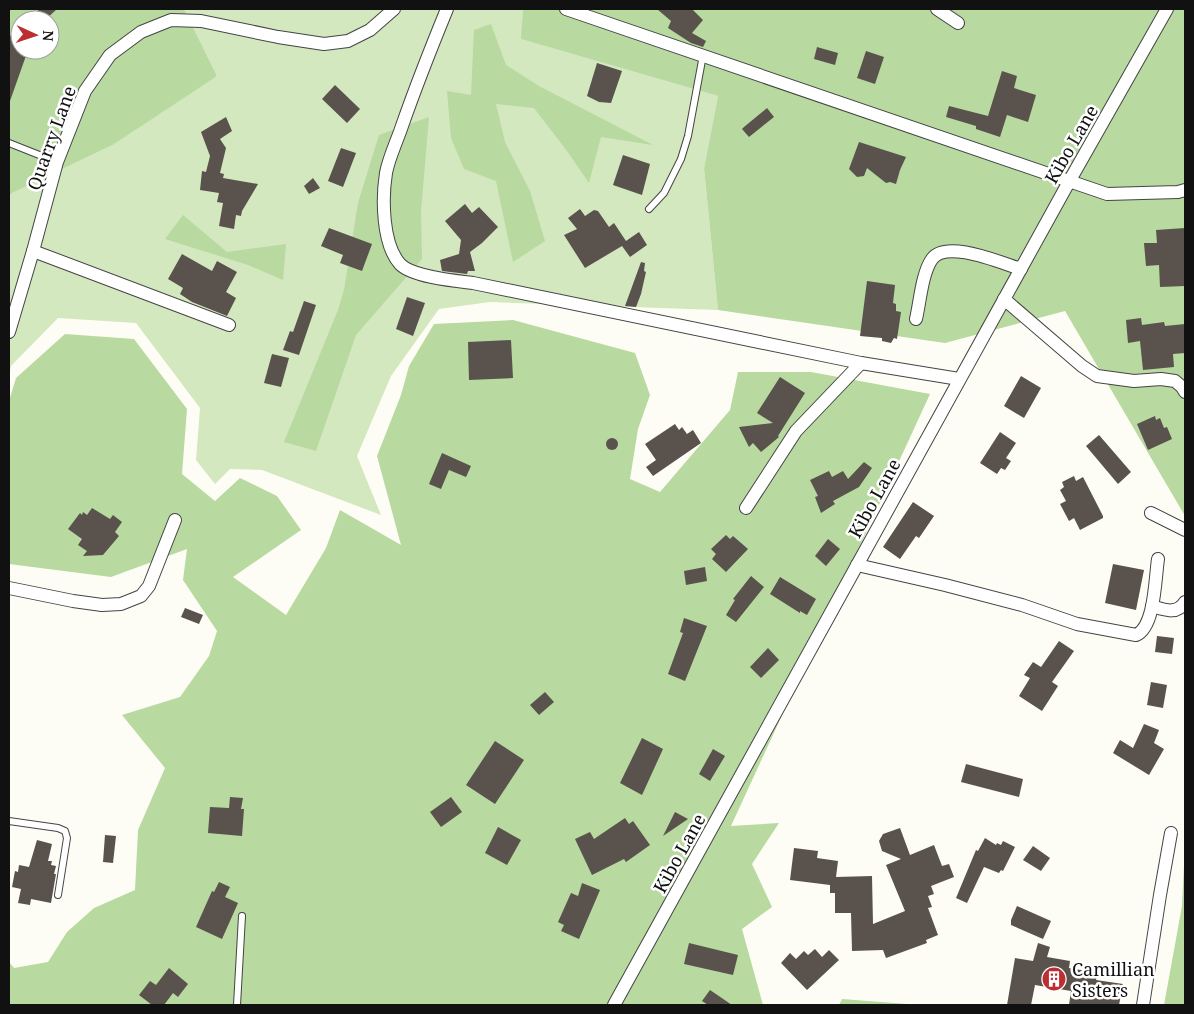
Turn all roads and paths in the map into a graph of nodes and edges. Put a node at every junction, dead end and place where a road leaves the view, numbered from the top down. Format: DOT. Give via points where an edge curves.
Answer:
graph roads {
  1 [pos="394,9"];
  2 [pos="447,9"];
  3 [pos="566,9"];
  4 [pos="937,9"];
  5 [pos="1167,9"];
  6 [pos="958,23"];
  7 [pos="702,55"];
  8 [pos="9,143"];
  9 [pos="57,162"];
  10 [pos="1070,180"];
  11 [pos="1185,190"];
  12 [pos="650,209"];
  13 [pos="33,251"];
  14 [pos="1021,268"];
  15 [pos="1004,299"];
  16 [pos="12,307"];
  17 [pos="916,319"];
  18 [pos="229,325"];
  19 [pos="9,332"];
  20 [pos="861,363"];
  21 [pos="960,380"];
  22 [pos="1185,392"];
  23 [pos="746,508"];
  24 [pos="1151,513"];
  25 [pos="175,520"];
  26 [pos="1185,530"];
  27 [pos="1158,560"];
  28 [pos="857,565"];
  29 [pos="9,588"];
  30 [pos="1185,602"];
  31 [pos="1152,606"];
  32 [pos="9,822"];
  33 [pos="1171,833"];
  34 [pos="58,895"];
  35 [pos="242,916"];
  36 [pos="237,1005"];
  37 [pos="614,1005"];
  38 [pos="1143,1005"];
  1 -- 9 [label="street, Quarry Lane" via="370,30 348,41 324,44 201,22 171,20 141,32 110,55 85,91"];
  2 -- 20 [label="street" via="422,68 386,172 386,228 401,266 439,279 473,283"];
  3 -- 7 [label="street"];
  4 -- 6 [label="street"];
  5 -- 10 [label="street, Kibo Lane"];
  7 -- 10 [label="street"];
  7 -- 12 [label="lane" via="681,159 664,194"];
  8 -- 9 [label="lane"];
  9 -- 13 [label="street, Quarry Lane"];
  10 -- 11 [label="street" via="1107,194"];
  10 -- 14 [label="street, Kibo Lane"];
  13 -- 16 [label="street, Quarry Lane"];
  13 -- 18 [label="street"];
  14 -- 15 [label="street, Kibo Lane"];
  14 -- 17 [label="street" via="965,252 939,252 926,272"];
  15 -- 21 [label="street, Kibo Lane"];
  15 -- 22 [label="street" via="1097,376 1134,381 1161,378 1175,381"];
  16 -- 19 [label="street, Quarry Lane"];
  20 -- 21 [label="street"];
  20 -- 23 [label="street" via="796,431"];
  21 -- 28 [label="street, Kibo Lane"];
  24 -- 26 [label="street"];
  25 -- 29 [label="street" via="149,586 140,596 121,604 73,601"];
  27 -- 31 [label="street"];
  28 -- 31 [label="street" via="945,585 1077,624 1136,635 1145,628"];
  28 -- 37 [label="street, Kibo Lane"];
  30 -- 31 [label="street" via="1172,611"];
  32 -- 34 [label="lane" via="65,831 67,838"];
  33 -- 38 [label="street"];
  35 -- 36 [label="lane"];
}
